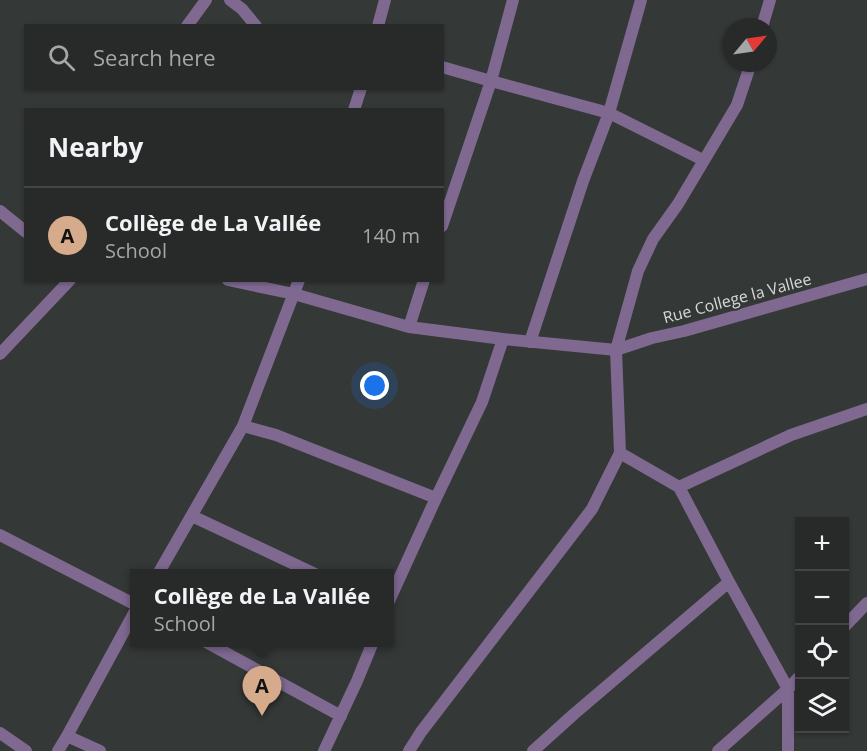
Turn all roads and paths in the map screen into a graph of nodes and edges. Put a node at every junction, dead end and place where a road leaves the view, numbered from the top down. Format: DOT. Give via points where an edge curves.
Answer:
graph roads {
  1 [pos="206,0"];
  2 [pos="230,0"];
  3 [pos="385,0"];
  4 [pos="513,0"];
  5 [pos="641,0"];
  6 [pos="770,0"];
  7 [pos="244,4"];
  8 [pos="765,18"];
  9 [pos="189,24"];
  10 [pos="255,24"];
  11 [pos="379,24"];
  12 [pos="444,68"];
  13 [pos="748,72"];
  14 [pos="491,81"];
  15 [pos="360,90"];
  16 [pos="355,108"];
  17 [pos="609,113"];
  18 [pos="703,160"];
  19 [pos="0,211"];
  20 [pos="444,220"];
  21 [pos="24,230"];
  22 [pos="867,279"];
  23 [pos="68,282"];
  24 [pos="237,282"];
  25 [pos="297,282"];
  26 [pos="423,282"];
  27 [pos="294,294"];
  28 [pos="409,327"];
  29 [pos="503,339"];
  30 [pos="530,342"];
  31 [pos="616,350"];
  32 [pos="0,354"];
  33 [pos="867,409"];
  34 [pos="243,426"];
  35 [pos="621,453"];
  36 [pos="679,487"];
  37 [pos="436,498"];
  38 [pos="192,516"];
  39 [pos="0,535"];
  40 [pos="160,569"];
  41 [pos="306,569"];
  42 [pos="729,582"];
  43 [pos="394,592"];
  44 [pos="130,601"];
  45 [pos="867,603"];
  46 [pos="130,622"];
  47 [pos="846,625"];
  48 [pos="215,647"];
  49 [pos="371,647"];
  50 [pos="797,679"];
  51 [pos="788,689"];
  52 [pos="341,716"];
  53 [pos="0,733"];
  54 [pos="67,736"];
  55 [pos="26,751"];
  56 [pos="58,751"];
  57 [pos="100,751"];
  58 [pos="324,751"];
  59 [pos="408,751"];
  60 [pos="533,751"];
  61 [pos="718,751"];
  62 [pos="788,751"];
  1 -- 9 [label="street"];
  2 -- 7 [label="street"];
  3 -- 11 [label="street"];
  4 -- 14 [label="street"];
  5 -- 17 [label="street"];
  6 -- 8 [label="street"];
  7 -- 10 [label="street"];
  12 -- 14 [label="street"];
  13 -- 18 [label="street" via="737,105"];
  14 -- 17 [label="street"];
  14 -- 20 [label="street"];
  15 -- 16 [label="street"];
  17 -- 18 [label="street"];
  17 -- 30 [label="street"];
  18 -- 31 [label="street" via="653,239 638,271"];
  19 -- 21 [label="street"];
  22 -- 31 [label="street, Rue College la Vallee"];
  23 -- 32 [label="street"];
  24 -- 27 [label="street"];
  25 -- 27 [label="street"];
  26 -- 28 [label="street"];
  27 -- 28 [label="street"];
  27 -- 34 [label="street"];
  28 -- 29 [label="street"];
  29 -- 30 [label="street"];
  29 -- 37 [label="street" via="482,402"];
  30 -- 31 [label="street"];
  31 -- 35 [label="street"];
  33 -- 36 [label="street" via="791,435"];
  34 -- 37 [label="street" via="276,435"];
  34 -- 38 [label="street"];
  35 -- 36 [label="street"];
  35 -- 59 [label="street" via="592,509"];
  36 -- 42 [label="street"];
  37 -- 43 [label="street"];
  38 -- 40 [label="street"];
  38 -- 41 [label="street"];
  39 -- 44 [label="street"];
  42 -- 51 [label="street"];
  42 -- 60 [label="street"];
  45 -- 47 [label="street"];
  46 -- 54 [label="street"];
  48 -- 52 [label="street"];
  49 -- 52 [label="street"];
  50 -- 51 [label="street"];
  51 -- 61 [label="street"];
  51 -- 62 [label="street"];
  52 -- 58 [label="street"];
  53 -- 55 [label="street"];
  54 -- 56 [label="street"];
  54 -- 57 [label="street"];
}
